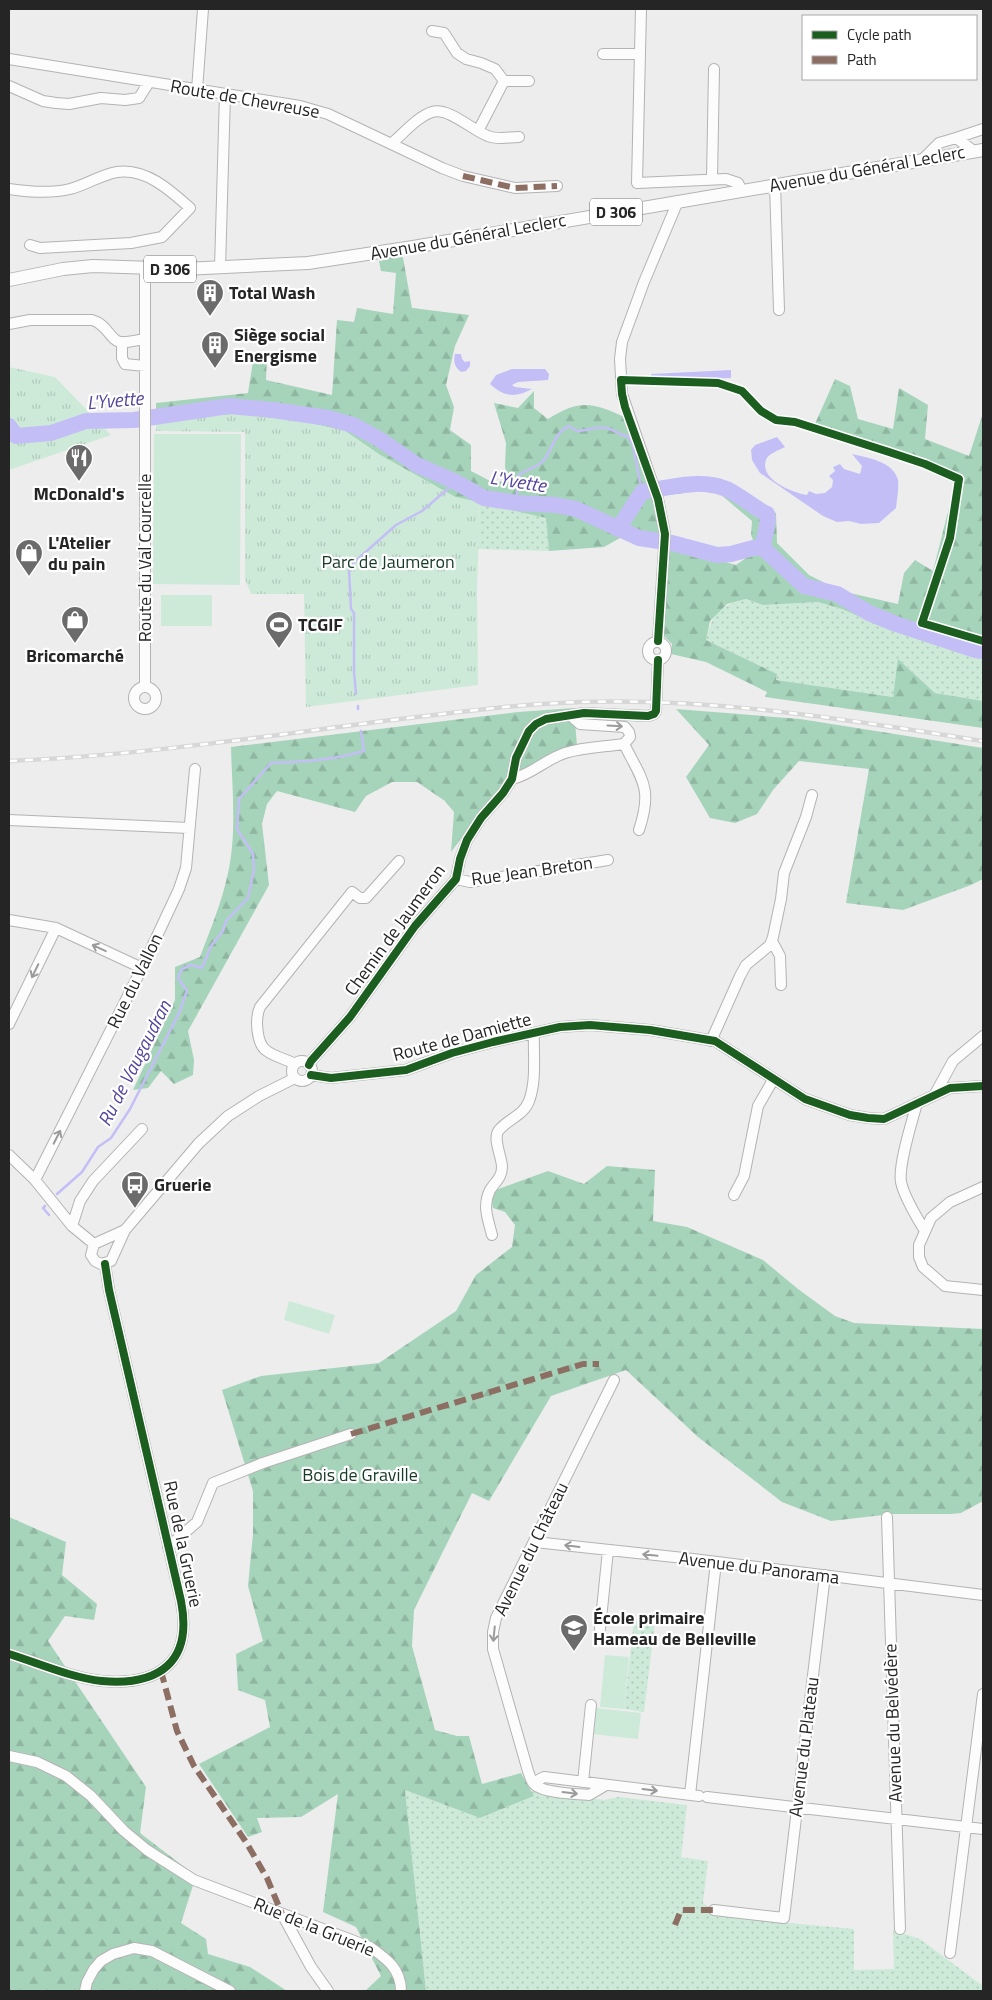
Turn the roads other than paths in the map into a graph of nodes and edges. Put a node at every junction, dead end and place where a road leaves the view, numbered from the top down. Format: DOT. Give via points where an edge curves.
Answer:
graph roads {
  1 [pos="203,9"];
  2 [pos="641,9"];
  3 [pos="432,31"];
  4 [pos="603,54"];
  5 [pos="640,54"];
  6 [pos="9,59"];
  7 [pos="714,69"];
  8 [pos="504,81"];
  9 [pos="529,81"];
  10 [pos="149,82"];
  11 [pos="9,86"];
  12 [pos="197,90"];
  13 [pos="225,94"];
  14 [pos="983,129"];
  15 [pos="478,131"];
  16 [pos="519,137"];
  17 [pos="956,138"];
  18 [pos="392,143"];
  19 [pos="979,150"];
  20 [pos="921,161"];
  21 [pos="712,179"];
  22 [pos="775,184"];
  23 [pos="557,186"];
  24 [pos="9,190"];
  25 [pos="742,191"];
  26 [pos="678,201"];
  27 [pos="30,245"];
  28 [pos="145,268"];
  29 [pos="220,268"];
  30 [pos="9,280"];
  31 [pos="779,310"];
  32 [pos="9,324"];
  33 [pos="145,339"];
  34 [pos="122,342"];
  35 [pos="145,366"];
  36 [pos="145,687"];
  37 [pos="570,716"];
  38 [pos="624,744"];
  39 [pos="195,769"];
  40 [pos="512,779"];
  41 [pos="812,795"];
  42 [pos="9,820"];
  43 [pos="189,828"];
  44 [pos="639,830"];
  45 [pos="608,860"];
  46 [pos="399,861"];
  47 [pos="456,879"];
  48 [pos="9,920"];
  49 [pos="56,928"];
  50 [pos="772,941"];
  51 [pos="142,968"];
  52 [pos="781,984"];
  53 [pos="9,1024"];
  54 [pos="534,1032"];
  55 [pos="983,1036"];
  56 [pos="711,1041"];
  57 [pos="295,1064"];
  58 [pos="310,1070"];
  59 [pos="294,1078"];
  60 [pos="773,1080"];
  61 [pos="983,1086"];
  62 [pos="935,1094"];
  63 [pos="917,1103"];
  64 [pos="142,1129"];
  65 [pos="9,1155"];
  66 [pos="35,1180"];
  67 [pos="983,1187"];
  68 [pos="734,1195"];
  69 [pos="72,1226"];
  70 [pos="125,1230"];
  71 [pos="926,1230"];
  72 [pos="492,1234"];
  73 [pos="98,1242"];
  74 [pos="115,1255"];
  75 [pos="105,1264"];
  76 [pos="983,1290"];
  77 [pos="614,1380"];
  78 [pos="351,1434"];
  79 [pos="887,1517"];
  80 [pos="535,1542"];
  81 [pos="168,1547"];
  82 [pos="608,1550"];
  83 [pos="716,1562"];
  84 [pos="825,1576"];
  85 [pos="888,1584"];
  86 [pos="983,1595"];
  87 [pos="600,1629"];
  88 [pos="9,1654"];
  89 [pos="983,1694"];
  90 [pos="591,1705"];
  91 [pos="9,1756"];
  92 [pos="583,1782"];
  93 [pos="532,1783"];
  94 [pos="606,1785"];
  95 [pos="699,1796"];
  96 [pos="797,1808"];
  97 [pos="897,1819"];
  98 [pos="967,1827"];
  99 [pos="983,1829"];
  100 [pos="714,1910"];
  101 [pos="282,1914"];
  102 [pos="900,1929"];
  103 [pos="950,1953"];
  104 [pos="85,1991"];
  105 [pos="230,1991"];
  106 [pos="328,1991"];
  107 [pos="401,1991"];
  1 -- 12 [label="street"];
  2 -- 5 [label="street"];
  3 -- 8 [label="street" via="444,33 457,53 495,69"];
  4 -- 5 [label="street"];
  5 -- 21 [label="street" via="637,184"];
  6 -- 10 [label="street, Route de Chevreuse"];
  7 -- 21 [label="street"];
  8 -- 9 [label="street"];
  8 -- 15 [label="street"];
  10 -- 11 [label="street" via="138,98 101,98 69,104 43,101"];
  10 -- 12 [label="street, Route de Chevreuse"];
  12 -- 13 [label="street, Route de Chevreuse"];
  13 -- 18 [label="street, Route de Chevreuse" via="300,106 328,114"];
  13 -- 29 [label="street"];
  14 -- 17 [label="street"];
  15 -- 16 [label="street" via="500,138"];
  15 -- 18 [label="street" via="443,112 432,112 412,124"];
  17 -- 19 [label="street"];
  17 -- 20 [label="street" via="939,143"];
  18 -- 23 [label="street, Route de Chevreuse" via="463,176 515,188"];
  19 -- 20 [label="main road, Avenue du Général Leclerc / D 306"];
  20 -- 22 [label="main road, Avenue du Général Leclerc / D 306"];
  21 -- 25 [label="street" via="738,183"];
  22 -- 25 [label="main road, Avenue du Général Leclerc / D 306"];
  22 -- 31 [label="street"];
  24 -- 27 [label="street" via="70,189 117,172 129,172 156,181 190,208 162,237 131,243 40,248"];
  25 -- 26 [label="main road, Avenue du Général Leclerc / D 306"];
  26 -- 29 [label="main road, Avenue du Général Leclerc / D 306" via="310,263"];
  26 -- 37 [label="street, Chemin de Jaumeron" via="644,282 622,342 620,359 622,394 658,499 665,534 658,641 666,652 658,660 656,711 648,716 584,713"];
  28 -- 29 [label="main road, Avenue du Général Leclerc / D 306"];
  28 -- 30 [label="main road, Avenue du Général Leclerc / D 306" via="92,266"];
  28 -- 33 [label="street"];
  32 -- 34 [label="street" via="30,320 92,320 100,322 115,340"];
  33 -- 34 [label="street"];
  33 -- 35 [label="street"];
  34 -- 35 [label="street" via="125,364"];
  35 -- 36 [label="street, Route du Val Courcelle"];
  37 -- 38 [label="street, Chemin de Jaumeron, one-way" via="580,724 624,727 630,737"];
  37 -- 40 [label="street, Chemin de Jaumeron" via="546,719 529,731 516,758"];
  38 -- 40 [label="street, Chemin de Jaumeron" via="578,749"];
  38 -- 44 [label="street" via="645,787 646,809"];
  39 -- 43 [label="street, Rue du Vallon"];
  40 -- 47 [label="street, Chemin de Jaumeron" via="467,840"];
  41 -- 50 [label="street" via="784,873"];
  42 -- 43 [label="street"];
  43 -- 51 [label="street, Rue du Vallon" via="186,868 180,889"];
  45 -- 47 [label="street, Rue Jean Breton" via="470,882"];
  46 -- 57 [label="street" via="366,898 352,892 260,1007 256,1023 263,1048"];
  47 -- 58 [label="street, Chemin de Jaumeron" via="415,926 350,1017 311,1061"];
  48 -- 49 [label="street"];
  51 -- 49 [label="street, one-way"];
  49 -- 53 [label="street, one-way"];
  50 -- 52 [label="street" via="780,956"];
  50 -- 56 [label="street" via="746,965"];
  66 -- 51 [label="street, Rue du Vallon, one-way"];
  54 -- 56 [label="street, Route de Damiette" via="590,1025 650,1030"];
  54 -- 58 [label="street, Route de Damiette" via="452,1053 406,1070 331,1078"];
  54 -- 72 [label="street" via="534,1076 530,1101 498,1131 501,1176 490,1191 485,1209"];
  55 -- 62 [label="street" via="953,1061"];
  56 -- 60 [label="street, Route de Damiette"];
  57 -- 58 [label="street" via="301,1062"];
  57 -- 59 [label="street" via="292,1069"];
  58 -- 59 [label="street" via="304,1081"];
  59 -- 70 [label="street" via="259,1096 219,1124"];
  60 -- 63 [label="street, Route de Damiette" via="805,1099 868,1118 884,1119"];
  60 -- 68 [label="street" via="758,1106 744,1176"];
  61 -- 62 [label="street, Route de Damiette" via="950,1088"];
  62 -- 63 [label="street, Route de Damiette"];
  63 -- 71 [label="street" via="903,1159 901,1183 917,1219"];
  64 -- 69 [label="street" via="92,1181 80,1201"];
  65 -- 66 [label="street"];
  66 -- 69 [label="street"];
  67 -- 71 [label="street" via="950,1202 931,1218"];
  69 -- 73 [label="street"];
  70 -- 73 [label="street"];
  70 -- 74 [label="street"];
  71 -- 76 [label="street" via="919,1245 919,1257 930,1276 945,1286"];
  73 -- 74 [label="street" via="112,1244"];
  73 -- 75 [label="street" via="91,1251 92,1258"];
  74 -- 75 [label="street"];
  75 -- 81 [label="street, Rue de la Gruerie"];
  77 -- 80 [label="street, Avenue du Château"];
  78 -- 81 [label="street" via="212,1483 197,1522"];
  79 -- 85 [label="street, Avenue du Belvédère"];
  82 -- 80 [label="street, Avenue du Panorama, one-way"];
  80 -- 93 [label="street, Avenue du Château, one-way" via="496,1618 493,1632 493,1649"];
  81 -- 88 [label="street, Rue de la Gruerie" via="184,1618 180,1648 167,1667 133,1680 100,1681"];
  83 -- 82 [label="street, Avenue du Panorama, one-way"];
  82 -- 87 [label="street"];
  83 -- 84 [label="street, Avenue du Panorama"];
  83 -- 95 [label="street"];
  84 -- 85 [label="street, Avenue du Panorama"];
  84 -- 96 [label="street, Avenue du Plateau"];
  85 -- 86 [label="street, Avenue du Panorama"];
  85 -- 97 [label="street, Avenue du Belvédère"];
  89 -- 98 [label="street"];
  90 -- 92 [label="street"];
  91 -- 101 [label="street, Rue de la Gruerie" via="37,1762 66,1776 91,1796 124,1831 174,1869"];
  92 -- 93 [label="street" via="544,1777"];
  92 -- 94 [label="street"];
  93 -- 94 [label="street, one-way" via="545,1790 589,1796"];
  94 -- 95 [label="street, one-way"];
  95 -- 96 [label="street"];
  96 -- 97 [label="street"];
  96 -- 100 [label="street, Avenue du Plateau" via="784,1918"];
  97 -- 98 [label="street"];
  97 -- 102 [label="street, Avenue du Belvédère"];
  98 -- 99 [label="street"];
  98 -- 103 [label="street"];
  101 -- 106 [label="street"];
  101 -- 107 [label="street, Rue de la Gruerie" via="370,1947 395,1969"];
  104 -- 105 [label="street" via="101,1961 134,1948 152,1951"];
}
